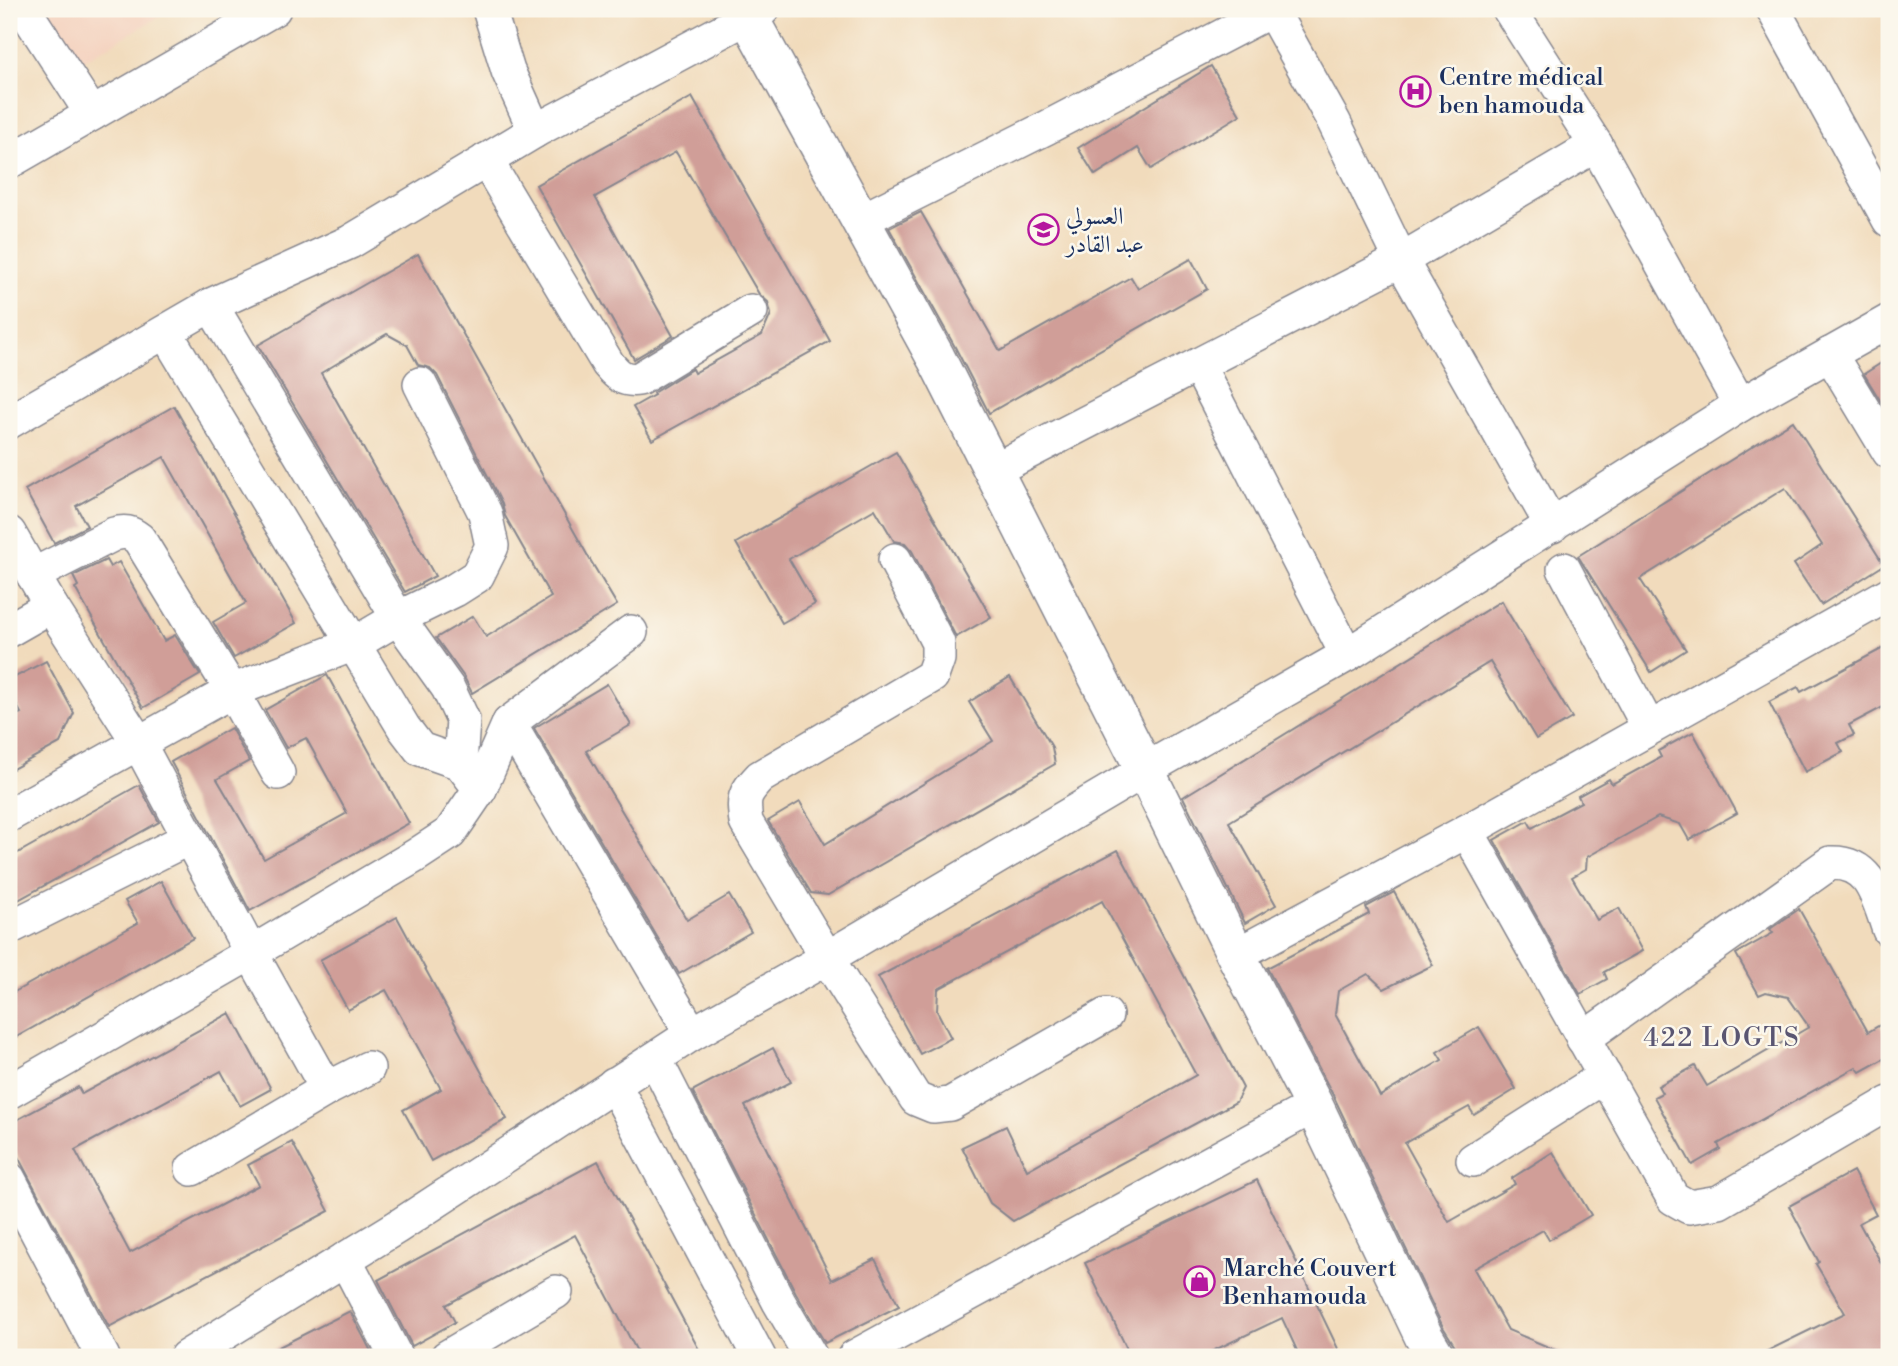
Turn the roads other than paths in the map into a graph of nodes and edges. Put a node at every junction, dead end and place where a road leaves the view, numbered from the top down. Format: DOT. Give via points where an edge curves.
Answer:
graph roads {
  1 [pos="24,9"];
  2 [pos="275,9"];
  3 [pos="488,9"];
  4 [pos="1272,9"];
  5 [pos="1509,9"];
  6 [pos="1773,9"];
  7 [pos="752,12"];
  8 [pos="92,114"];
  9 [pos="536,131"];
  10 [pos="1596,145"];
  11 [pos="486,160"];
  12 [pos="9,162"];
  13 [pos="1889,220"];
  14 [pos="860,221"];
  15 [pos="1401,260"];
  16 [pos="211,305"];
  17 [pos="751,312"];
  18 [pos="1889,321"];
  19 [pos="166,332"];
  20 [pos="1830,354"];
  21 [pos="1198,365"];
  22 [pos="420,383"];
  23 [pos="1740,405"];
  24 [pos="9,422"];
  25 [pos="1889,452"];
  26 [pos="992,471"];
  27 [pos="1552,526"];
  28 [pos="9,533"];
  29 [pos="895,561"];
  30 [pos="1564,569"];
  31 [pos="33,575"];
  32 [pos="1889,594"];
  33 [pos="51,606"];
  34 [pos="398,618"];
  35 [pos="9,630"];
  36 [pos="631,632"];
  37 [pos="354,644"];
  38 [pos="1347,655"];
  39 [pos="232,691"];
  40 [pos="509,723"];
  41 [pos="1648,728"];
  42 [pos="138,742"];
  43 [pos="460,763"];
  44 [pos="1145,770"];
  45 [pos="278,773"];
  46 [pos="480,789"];
  47 [pos="9,815"];
  48 [pos="1466,831"];
  49 [pos="189,838"];
  50 [pos="9,928"];
  51 [pos="1889,930"];
  52 [pos="251,953"];
  53 [pos="1236,955"];
  54 [pos="827,958"];
  55 [pos="1106,1015"];
  56 [pos="692,1034"];
  57 [pos="1584,1040"];
  58 [pos="655,1059"];
  59 [pos="368,1068"];
  60 [pos="1605,1076"];
  61 [pos="614,1084"];
  62 [pos="327,1089"];
  63 [pos="9,1092"];
  64 [pos="1889,1103"];
  65 [pos="1314,1107"];
  66 [pos="1473,1160"];
  67 [pos="192,1170"];
  68 [pos="9,1180"];
  69 [pos="345,1259"];
  70 [pos="556,1292"];
  71 [pos="1429,1350"];
  72 [pos="103,1357"];
  73 [pos="186,1357"];
  74 [pos="396,1357"];
  75 [pos="447,1357"];
  76 [pos="759,1357"];
  77 [pos="811,1357"];
  78 [pos="854,1357"];
  1 -- 8 [label="street"];
  2 -- 8 [label="street"];
  3 -- 9 [label="street"];
  4 -- 14 [label="street"];
  4 -- 15 [label="street"];
  5 -- 10 [label="street"];
  6 -- 13 [label="street"];
  7 -- 9 [label="street"];
  7 -- 14 [label="street"];
  8 -- 12 [label="street"];
  9 -- 11 [label="street"];
  10 -- 15 [label="street"];
  10 -- 23 [label="street"];
  11 -- 16 [label="street" via="350,242"];
  11 -- 17 [label="street" via="608,364 628,380 639,379"];
  14 -- 26 [label="street"];
  15 -- 21 [label="street"];
  15 -- 27 [label="street"];
  16 -- 19 [label="street"];
  16 -- 34 [label="street"];
  18 -- 20 [label="street"];
  19 -- 24 [label="street"];
  19 -- 37 [label="street"];
  20 -- 23 [label="street"];
  20 -- 25 [label="street"];
  21 -- 26 [label="street"];
  21 -- 38 [label="street"];
  22 -- 34 [label="street" via="485,513 492,546 477,576"];
  23 -- 27 [label="street"];
  26 -- 44 [label="street"];
  27 -- 38 [label="street"];
  28 -- 31 [label="street"];
  29 -- 54 [label="street" via="938,643 932,676 760,778 747,791 744,804 746,822"];
  30 -- 41 [label="street"];
  31 -- 33 [label="street"];
  31 -- 39 [label="street" via="114,534 130,533 139,539"];
  32 -- 41 [label="street"];
  33 -- 35 [label="street"];
  33 -- 42 [label="street"];
  34 -- 37 [label="street"];
  34 -- 43 [label="street" via="447,688 463,720"];
  36 -- 40 [label="street"];
  37 -- 39 [label="street"];
  37 -- 43 [label="street" via="420,749"];
  38 -- 44 [label="street"];
  39 -- 42 [label="street"];
  39 -- 45 [label="street"];
  40 -- 46 [label="street"];
  40 -- 56 [label="street"];
  41 -- 48 [label="street"];
  42 -- 47 [label="street"];
  42 -- 49 [label="street"];
  43 -- 46 [label="street"];
  44 -- 53 [label="street"];
  44 -- 54 [label="street"];
  46 -- 52 [label="street" via="450,833"];
  48 -- 53 [label="street"];
  48 -- 57 [label="street"];
  49 -- 50 [label="street"];
  49 -- 52 [label="street"];
  51 -- 57 [label="street" via="1874,890 1861,872 1844,862 1830,863"];
  52 -- 62 [label="street"];
  52 -- 63 [label="street"];
  53 -- 65 [label="street"];
  54 -- 55 [label="street" via="916,1099 933,1106 950,1104"];
  54 -- 56 [label="street"];
  56 -- 58 [label="street"];
  57 -- 60 [label="street"];
  58 -- 61 [label="street"];
  58 -- 77 [label="street"];
  59 -- 62 [label="street"];
  60 -- 64 [label="street" via="1673,1198 1689,1207 1719,1202"];
  60 -- 66 [label="street"];
  61 -- 69 [label="street"];
  61 -- 76 [label="street"];
  62 -- 67 [label="street"];
  65 -- 71 [label="street"];
  65 -- 78 [label="street"];
  68 -- 72 [label="street"];
  69 -- 73 [label="street"];
  69 -- 74 [label="street"];
  70 -- 75 [label="street"];
}
